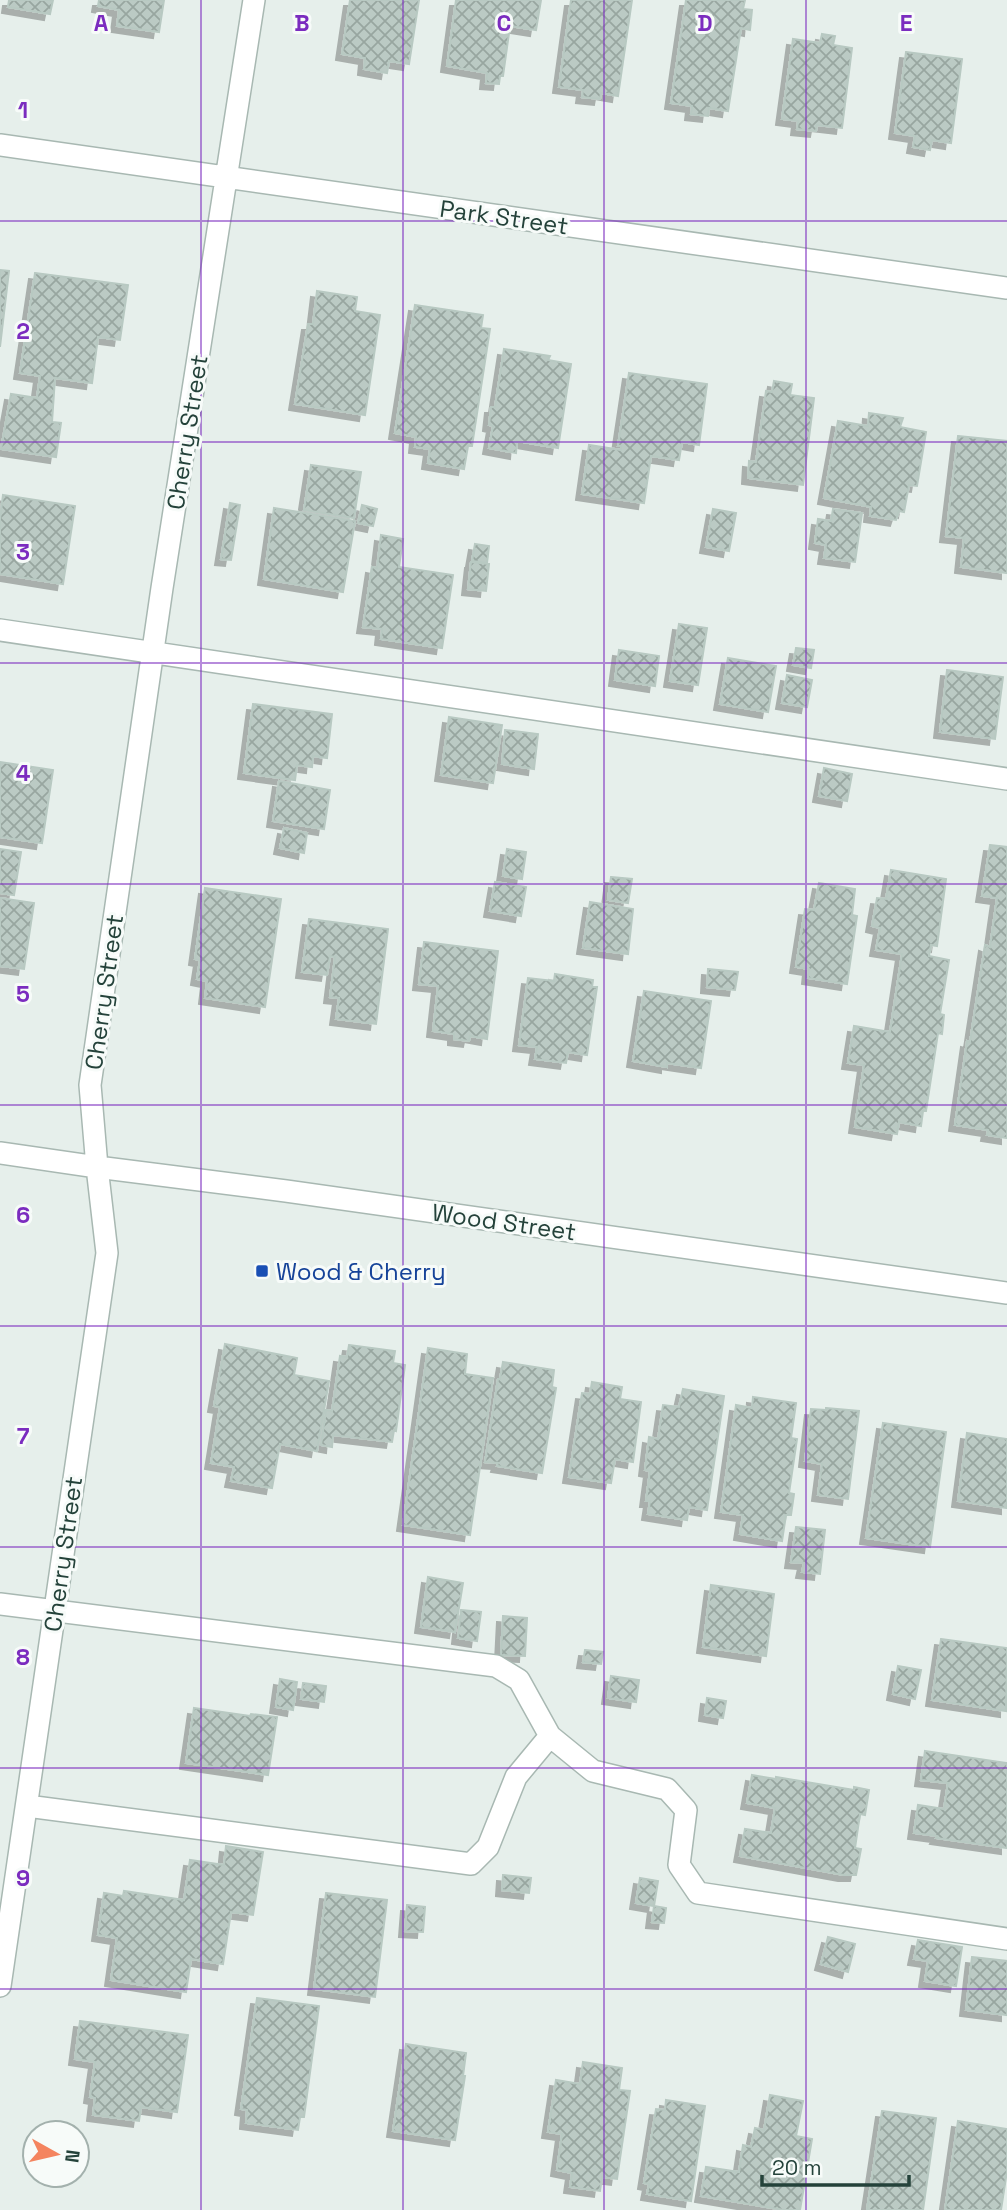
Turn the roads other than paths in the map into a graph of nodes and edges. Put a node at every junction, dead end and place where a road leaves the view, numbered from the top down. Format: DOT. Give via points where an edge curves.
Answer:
graph roads {
  1 [pos="254,0"];
  2 [pos="0,145"];
  3 [pos="228,177"];
  4 [pos="1007,288"];
  5 [pos="0,630"];
  6 [pos="154,652"];
  7 [pos="1007,779"];
  8 [pos="0,1153"];
  9 [pos="97,1167"];
  10 [pos="1007,1293"];
  11 [pos="0,1604"];
  12 [pos="54,1612"];
  13 [pos="550,1736"];
  14 [pos="27,1806"];
  15 [pos="1007,1938"];
  16 [pos="0,1986"];
  1 -- 3 [label="street, Cherry Street"];
  2 -- 3 [label="street, Park Street"];
  3 -- 4 [label="street, Park Street"];
  3 -- 6 [label="street, Cherry Street"];
  5 -- 6 [label="street"];
  6 -- 7 [label="street"];
  6 -- 9 [label="street, Cherry Street" via="90,1085"];
  8 -- 9 [label="street, Wood Street"];
  9 -- 10 [label="street, Wood Street"];
  9 -- 12 [label="street, Cherry Street" via="107,1253"];
  11 -- 12 [label="street"];
  12 -- 13 [label="street" via="495,1666 519,1679"];
  12 -- 14 [label="street, Cherry Street"];
  13 -- 14 [label="street" via="516,1777 488,1847 471,1864"];
  13 -- 15 [label="street" via="593,1770 667,1788 686,1810 679,1865 698,1892"];
  14 -- 16 [label="street, Cherry Street"];
}
